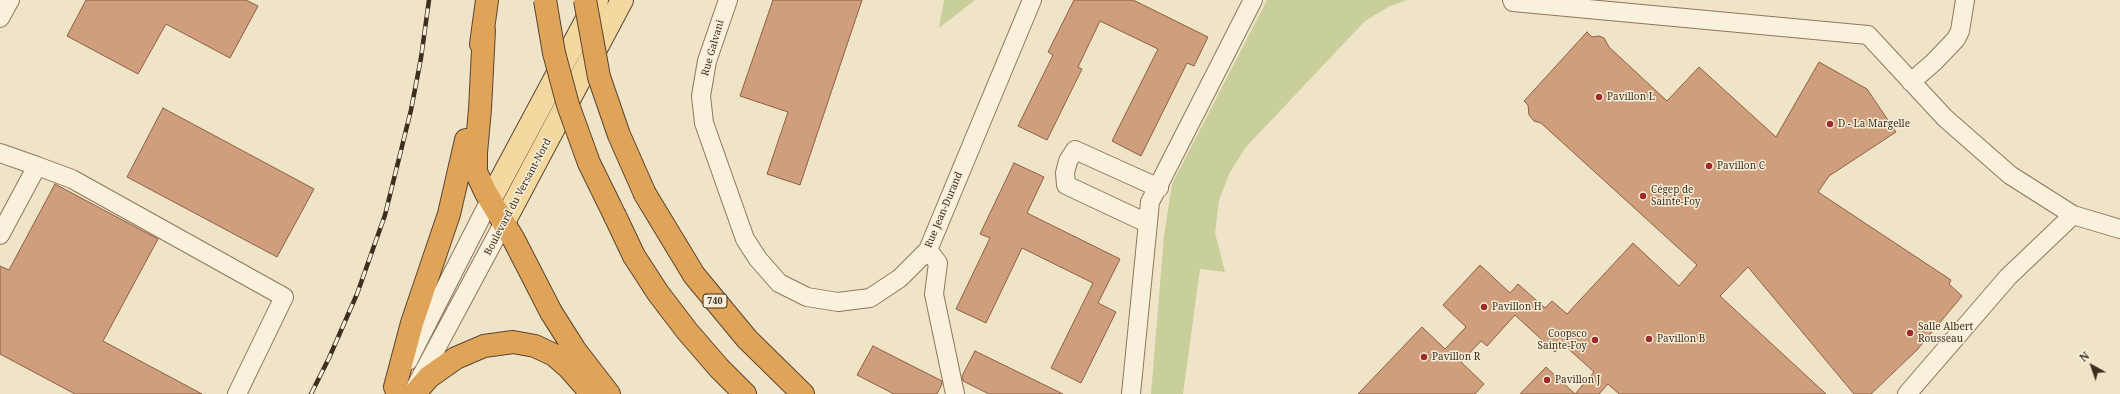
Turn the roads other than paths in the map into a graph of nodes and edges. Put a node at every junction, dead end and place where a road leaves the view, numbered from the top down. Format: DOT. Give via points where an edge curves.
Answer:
graph roads {
  1 [pos="10,0"];
  2 [pos="487,0"];
  3 [pos="545,0"];
  4 [pos="584,0"];
  5 [pos="597,0"];
  6 [pos="622,0"];
  7 [pos="728,0"];
  8 [pos="1032,0"];
  9 [pos="1253,0"];
  10 [pos="1512,0"];
  11 [pos="1965,0"];
  12 [pos="0,18"];
  13 [pos="484,30"];
  14 [pos="1911,82"];
  15 [pos="701,96"];
  16 [pos="0,153"];
  17 [pos="37,166"];
  18 [pos="1159,188"];
  19 [pos="490,200"];
  20 [pos="2073,215"];
  21 [pos="504,222"];
  22 [pos="1147,223"];
  23 [pos="2120,229"];
  24 [pos="0,235"];
  25 [pos="928,250"];
  26 [pos="403,392"];
  27 [pos="237,394"];
  28 [pos="592,394"];
  29 [pos="609,394"];
  30 [pos="745,394"];
  31 [pos="802,394"];
  32 [pos="955,394"];
  33 [pos="1131,394"];
  34 [pos="1907,394"];
  1 -- 12 [label="street"];
  2 -- 13 [label="highway"];
  3 -- 30 [label="highway, bridge" via="554,52 568,105 589,163 634,256 687,331"];
  4 -- 31 [label="highway, 740, bridge" via="599,77 619,135 645,194 694,274 747,339"];
  5 -- 19 [label="main road"];
  6 -- 21 [label="main road, Boulevard du Versant-Nord"];
  7 -- 15 [label="street, Rue Galvani" via="708,61"];
  8 -- 25 [label="street, Rue Jean-Durand"];
  9 -- 18 [label="street"];
  10 -- 14 [label="street" via="1521,3 1868,35"];
  11 -- 14 [label="street" via="1960,31 1956,39"];
  13 -- 19 [label="highway" via="476,164 479,180"];
  13 -- 26 [label="highway" via="456,189 412,323"];
  14 -- 20 [label="street" via="1945,118 1989,158 2010,175"];
  15 -- 25 [label="street, Rue Jean-Durand" via="704,123 745,239 778,283 807,297 838,302 870,298 900,278"];
  16 -- 17 [label="street"];
  17 -- 24 [label="street"];
  17 -- 27 [label="street" via="72,179 284,297"];
  18 -- 22 [label="street" via="1150,202"];
  18 -- 22 [label="street" via="1075,150 1068,161 1066,185"];
  19 -- 21 [label="highway"];
  19 -- 26 [label="street"];
  20 -- 23 [label="street"];
  20 -- 34 [label="street" via="2008,277"];
  21 -- 26 [label="street, Boulevard du Versant-Nord"];
  21 -- 29 [label="highway" via="551,312 575,350"];
  22 -- 33 [label="street"];
  25 -- 32 [label="street" via="938,263 934,294"];
  26 -- 28 [label="highway" via="456,358 484,346 513,342 535,346 554,355"];
}
